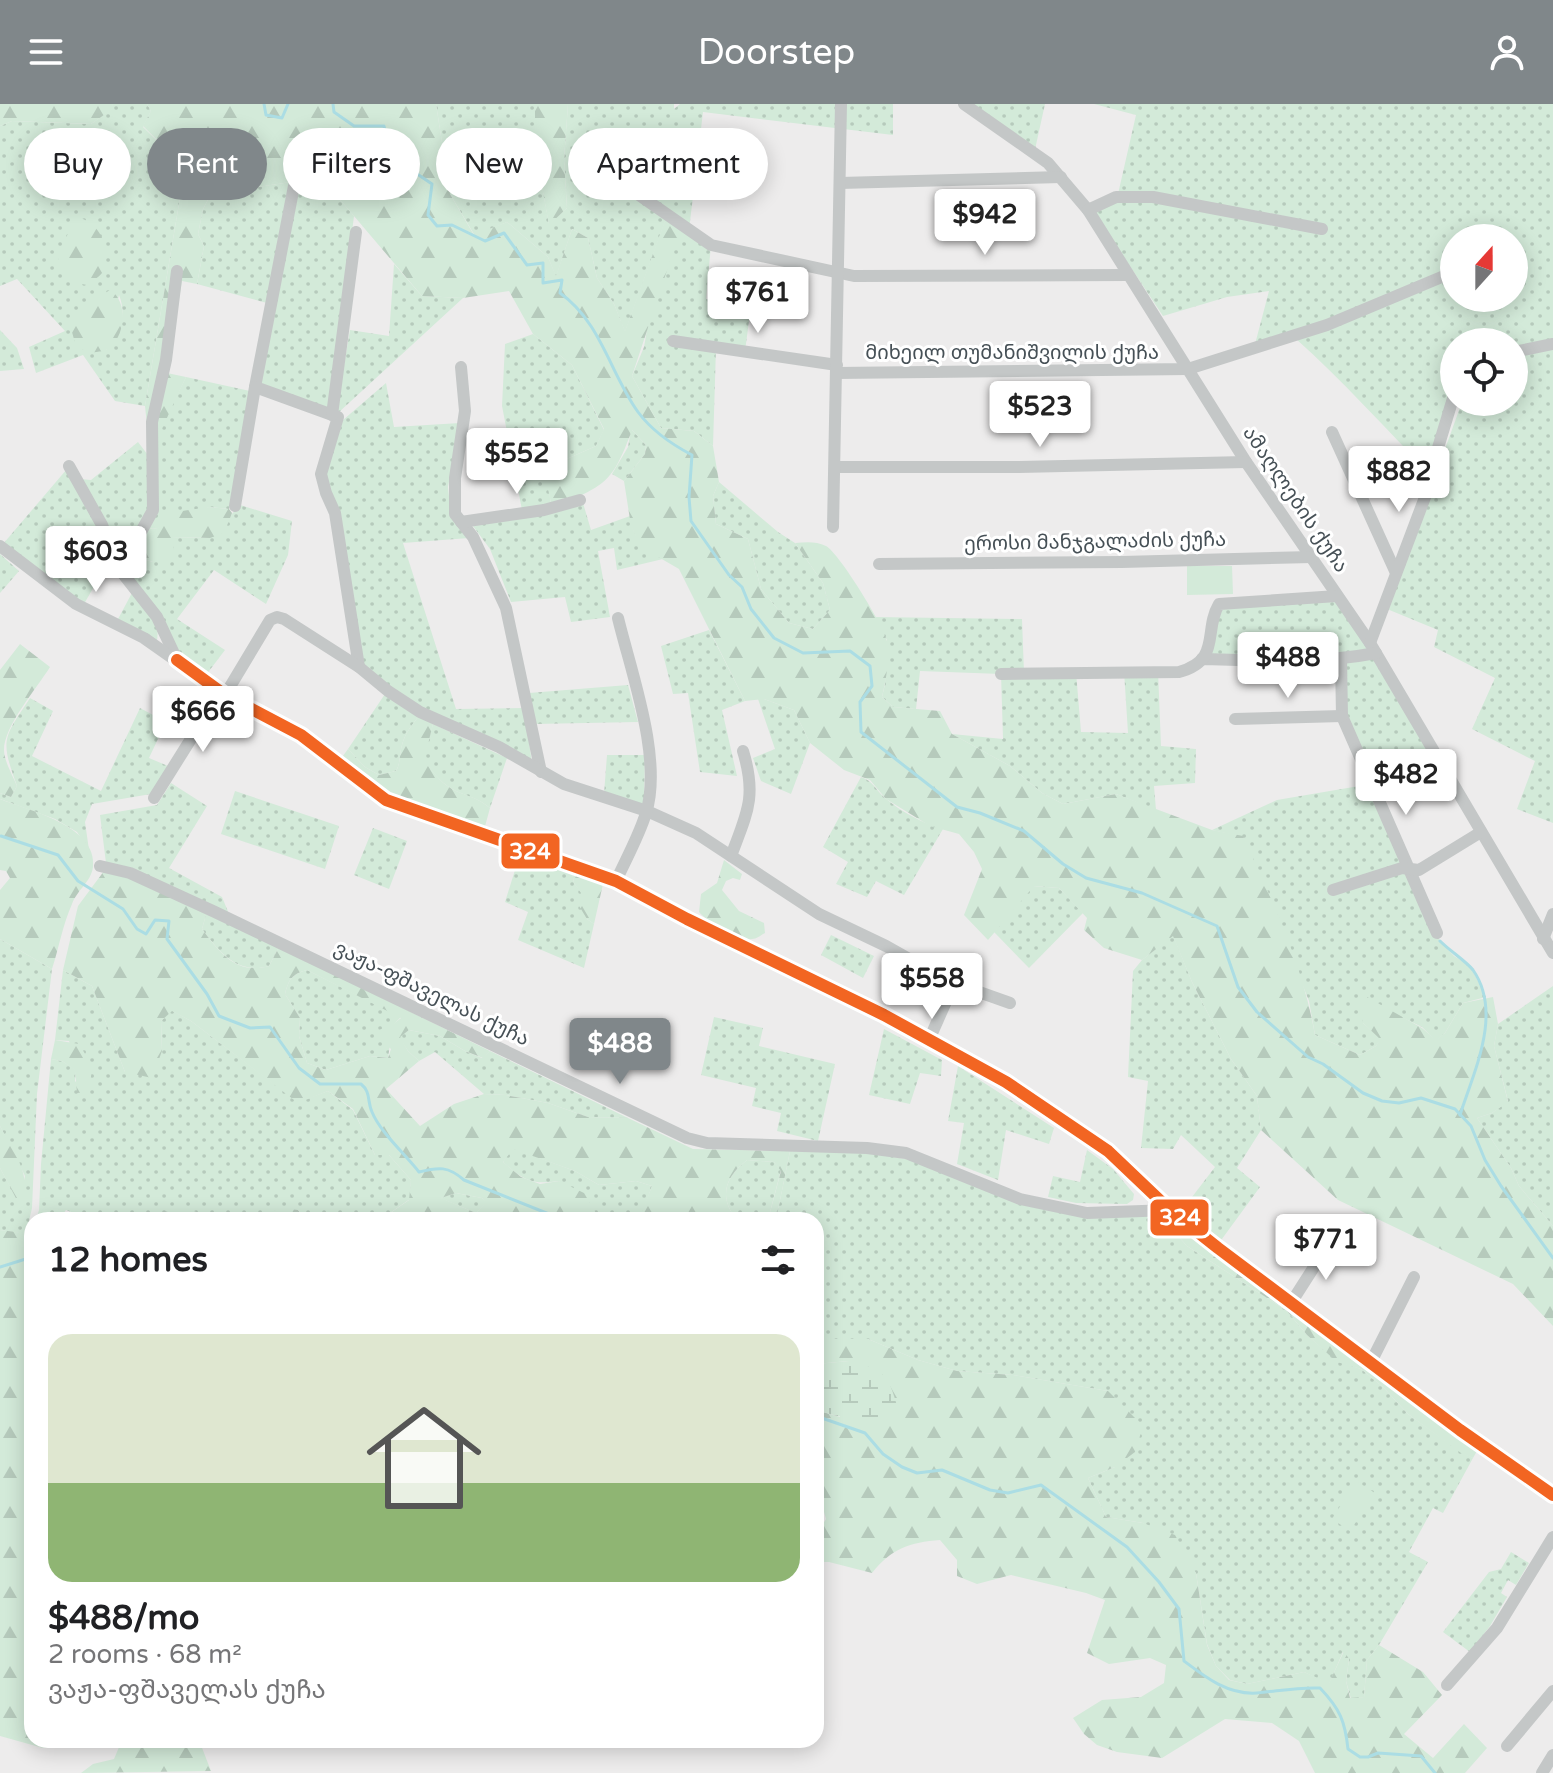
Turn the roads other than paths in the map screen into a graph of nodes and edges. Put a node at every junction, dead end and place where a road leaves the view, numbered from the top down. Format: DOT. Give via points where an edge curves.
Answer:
graph roads {
  1 [pos="841,104"];
  2 [pos="964,104"];
  3 [pos="1061,177"];
  4 [pos="840,183"];
  5 [pos="291,200"];
  6 [pos="646,200"];
  7 [pos="1088,210"];
  8 [pos="1322,229"];
  9 [pos="356,232"];
  10 [pos="177,271"];
  11 [pos="838,272"];
  12 [pos="1128,275"];
  13 [pos="1440,278"];
  14 [pos="673,341"];
  15 [pos="1553,344"];
  16 [pos="1528,349"];
  17 [pos="461,367"];
  18 [pos="836,369"];
  19 [pos="1188,369"];
  20 [pos="255,387"];
  21 [pos="332,415"];
  22 [pos="1448,416"];
  23 [pos="1332,432"];
  24 [pos="1246,462"];
  25 [pos="69,466"];
  26 [pos="835,467"];
  27 [pos="580,500"];
  28 [pos="235,506"];
  29 [pos="461,522"];
  30 [pos="833,527"];
  31 [pos="0,546"];
  32 [pos="1312,557"];
  33 [pos="879,564"];
  34 [pos="120,570"];
  35 [pos="1396,573"];
  36 [pos="1337,596"];
  37 [pos="618,618"];
  38 [pos="1373,648"];
  39 [pos="1341,658"];
  40 [pos="1202,659"];
  41 [pos="177,660"];
  42 [pos="359,667"];
  43 [pos="1001,674"];
  44 [pos="223,693"];
  45 [pos="1342,716"];
  46 [pos="1235,719"];
  47 [pos="743,751"];
  48 [pos="541,772"];
  49 [pos="154,798"];
  50 [pos="647,811"];
  51 [pos="1481,832"];
  52 [pos="731,856"];
  53 [pos="100,866"];
  54 [pos="1409,869"];
  55 [pos="616,881"];
  56 [pos="1333,890"];
  57 [pos="1553,914"];
  58 [pos="1437,933"];
  59 [pos="1543,939"];
  60 [pos="1553,953"];
  61 [pos="948,981"];
  62 [pos="1010,1003"];
  63 [pos="929,1040"];
  64 [pos="1170,1210"];
  65 [pos="1330,1242"];
  66 [pos="1414,1277"];
  67 [pos="1291,1303"];
  68 [pos="1371,1362"];
  69 [pos="1553,1495"];
  70 [pos="1553,1537"];
  71 [pos="1447,1685"];
  72 [pos="1553,1691"];
  73 [pos="1507,1746"];
  74 [pos="1553,1755"];
  75 [pos="1542,1773"];
  1 -- 4 [label="street"];
  2 -- 3 [label="street, ამაღლების ქუჩა"];
  3 -- 4 [label="street"];
  3 -- 7 [label="street, ამაღლების ქუჩა"];
  4 -- 11 [label="street"];
  5 -- 20 [label="street"];
  6 -- 11 [label="street" via="711,245"];
  7 -- 8 [label="street" via="1116,197 1153,197"];
  7 -- 12 [label="street, ამაღლების ქუჩა"];
  9 -- 21 [label="street"];
  10 -- 34 [label="street" via="152,422 153,510"];
  11 -- 12 [label="street"];
  11 -- 18 [label="street"];
  12 -- 19 [label="street, ამაღლების ქუჩა"];
  13 -- 19 [label="street, მიხეილ თუმანიშვილის ქუჩა" via="1327,325"];
  14 -- 18 [label="street, მიხეილ თუმანიშვილის ქუჩა"];
  15 -- 16 [label="street"];
  17 -- 29 [label="street" via="465,411 455,514"];
  18 -- 19 [label="street, მიხეილ თუმანიშვილის ქუჩა"];
  18 -- 26 [label="street"];
  19 -- 24 [label="street, ამაღლების ქუჩა"];
  20 -- 21 [label="street"];
  20 -- 28 [label="street"];
  21 -- 42 [label="street" via="338,417 321,474 335,513"];
  22 -- 35 [label="street" via="1433,476"];
  23 -- 35 [label="street"];
  24 -- 26 [label="street"];
  24 -- 32 [label="street, ამაღლების ქუჩა"];
  25 -- 34 [label="street"];
  26 -- 30 [label="street"];
  27 -- 29 [label="street"];
  29 -- 48 [label="street" via="506,608"];
  31 -- 41 [label="street" via="76,604"];
  32 -- 33 [label="street, ეროსი მანჯგალაძის ქუჩა"];
  32 -- 36 [label="street, ამაღლების ქუჩა"];
  34 -- 41 [label="street" via="157,617"];
  35 -- 38 [label="street"];
  36 -- 38 [label="street, ამაღლების ქუჩა"];
  36 -- 40 [label="street" via="1219,604"];
  37 -- 50 [label="street" via="650,750"];
  38 -- 39 [label="street"];
  38 -- 51 [label="street, ამაღლების ქუჩა"];
  39 -- 40 [label="street"];
  39 -- 45 [label="street"];
  40 -- 43 [label="street" via="1179,672"];
  41 -- 44 [label="street"];
  42 -- 44 [label="street" via="277,617"];
  42 -- 48 [label="street" via="420,712"];
  44 -- 49 [label="street"];
  44 -- 55 [label="street" via="301,735 386,800"];
  45 -- 46 [label="street"];
  45 -- 54 [label="street"];
  47 -- 52 [label="street" via="751,797"];
  48 -- 50 [label="street"];
  50 -- 52 [label="street"];
  50 -- 55 [label="street"];
  51 -- 54 [label="street" via="1419,870"];
  51 -- 59 [label="street, ამაღლების ქუჩა"];
  52 -- 61 [label="street" via="819,914"];
  53 -- 64 [label="street, ვაჟა-ფშაველას ქუჩა" via="130,873 201,905 687,1138 906,1153 1020,1199 1087,1213"];
  54 -- 56 [label="street"];
  54 -- 58 [label="street"];
  55 -- 63 [label="street"];
  57 -- 59 [label="street"];
  59 -- 60 [label="street, ამაღლების ქუჩა"];
  61 -- 62 [label="street"];
  61 -- 63 [label="street" via="948,997"];
  63 -- 64 [label="street" via="1006,1082 1108,1151"];
  64 -- 67 [label="street"];
  65 -- 67 [label="street"];
  66 -- 68 [label="street"];
  67 -- 68 [label="street"];
  68 -- 69 [label="street"];
  70 -- 71 [label="street" via="1497,1628"];
  72 -- 73 [label="street"];
  74 -- 75 [label="street"];
}
